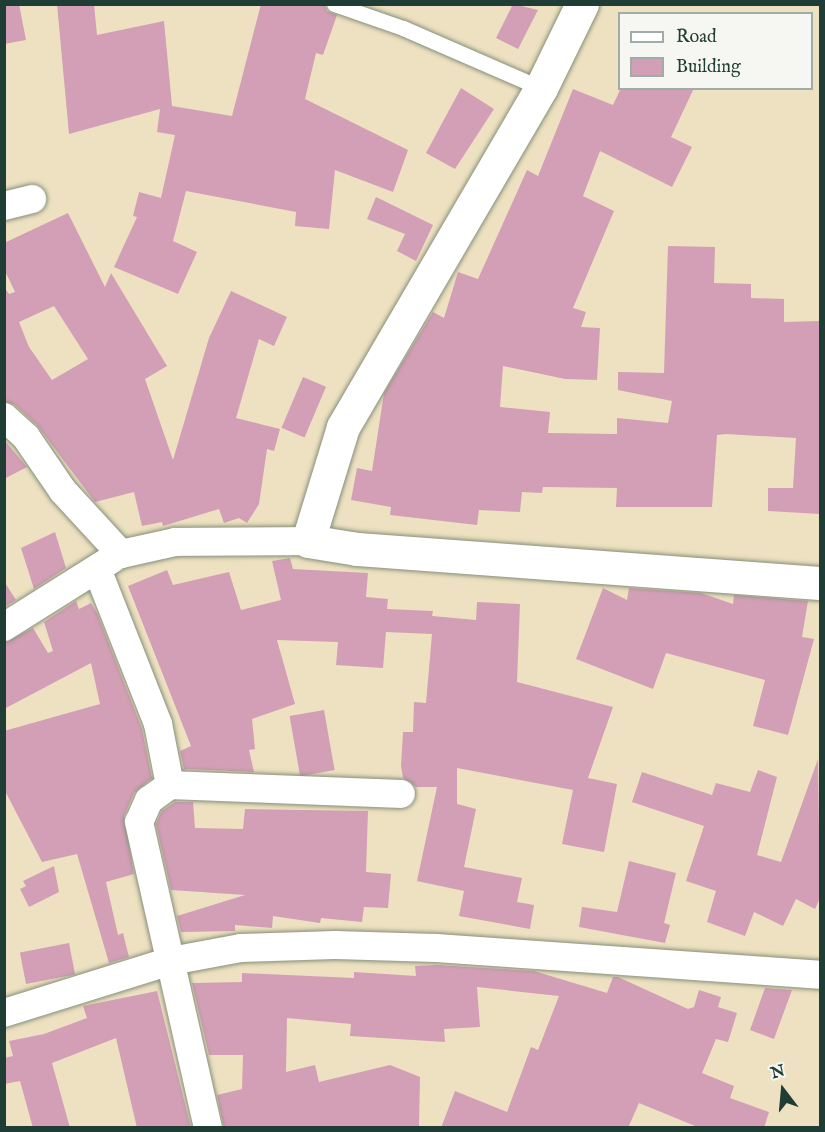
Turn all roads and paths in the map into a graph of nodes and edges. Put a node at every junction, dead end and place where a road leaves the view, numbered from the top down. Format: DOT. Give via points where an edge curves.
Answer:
graph roads {
  1 [pos="334,4"];
  2 [pos="582,4"];
  3 [pos="541,88"];
  4 [pos="32,199"];
  5 [pos="4,206"];
  6 [pos="4,417"];
  7 [pos="308,542"];
  8 [pos="121,554"];
  9 [pos="97,569"];
  10 [pos="820,583"];
  11 [pos="4,627"];
  12 [pos="170,785"];
  13 [pos="401,794"];
  14 [pos="171,961"];
  15 [pos="820,975"];
  16 [pos="4,1013"];
  17 [pos="208,1128"];
  1 -- 3 [label="lane" via="403,28"];
  2 -- 3 [label="street"];
  3 -- 7 [label="street" via="344,427"];
  4 -- 5 [label="street"];
  6 -- 8 [label="street" via="26,437 63,491"];
  7 -- 8 [label="street" via="175,542"];
  7 -- 10 [label="street" via="357,549"];
  8 -- 9 [label="street"];
  9 -- 11 [label="street"];
  9 -- 12 [label="street" via="158,724"];
  12 -- 13 [label="street"];
  12 -- 14 [label="street" via="149,800 139,822"];
  14 -- 15 [label="street" via="241,948 335,945"];
  14 -- 16 [label="street"];
  14 -- 17 [label="street"];
}
